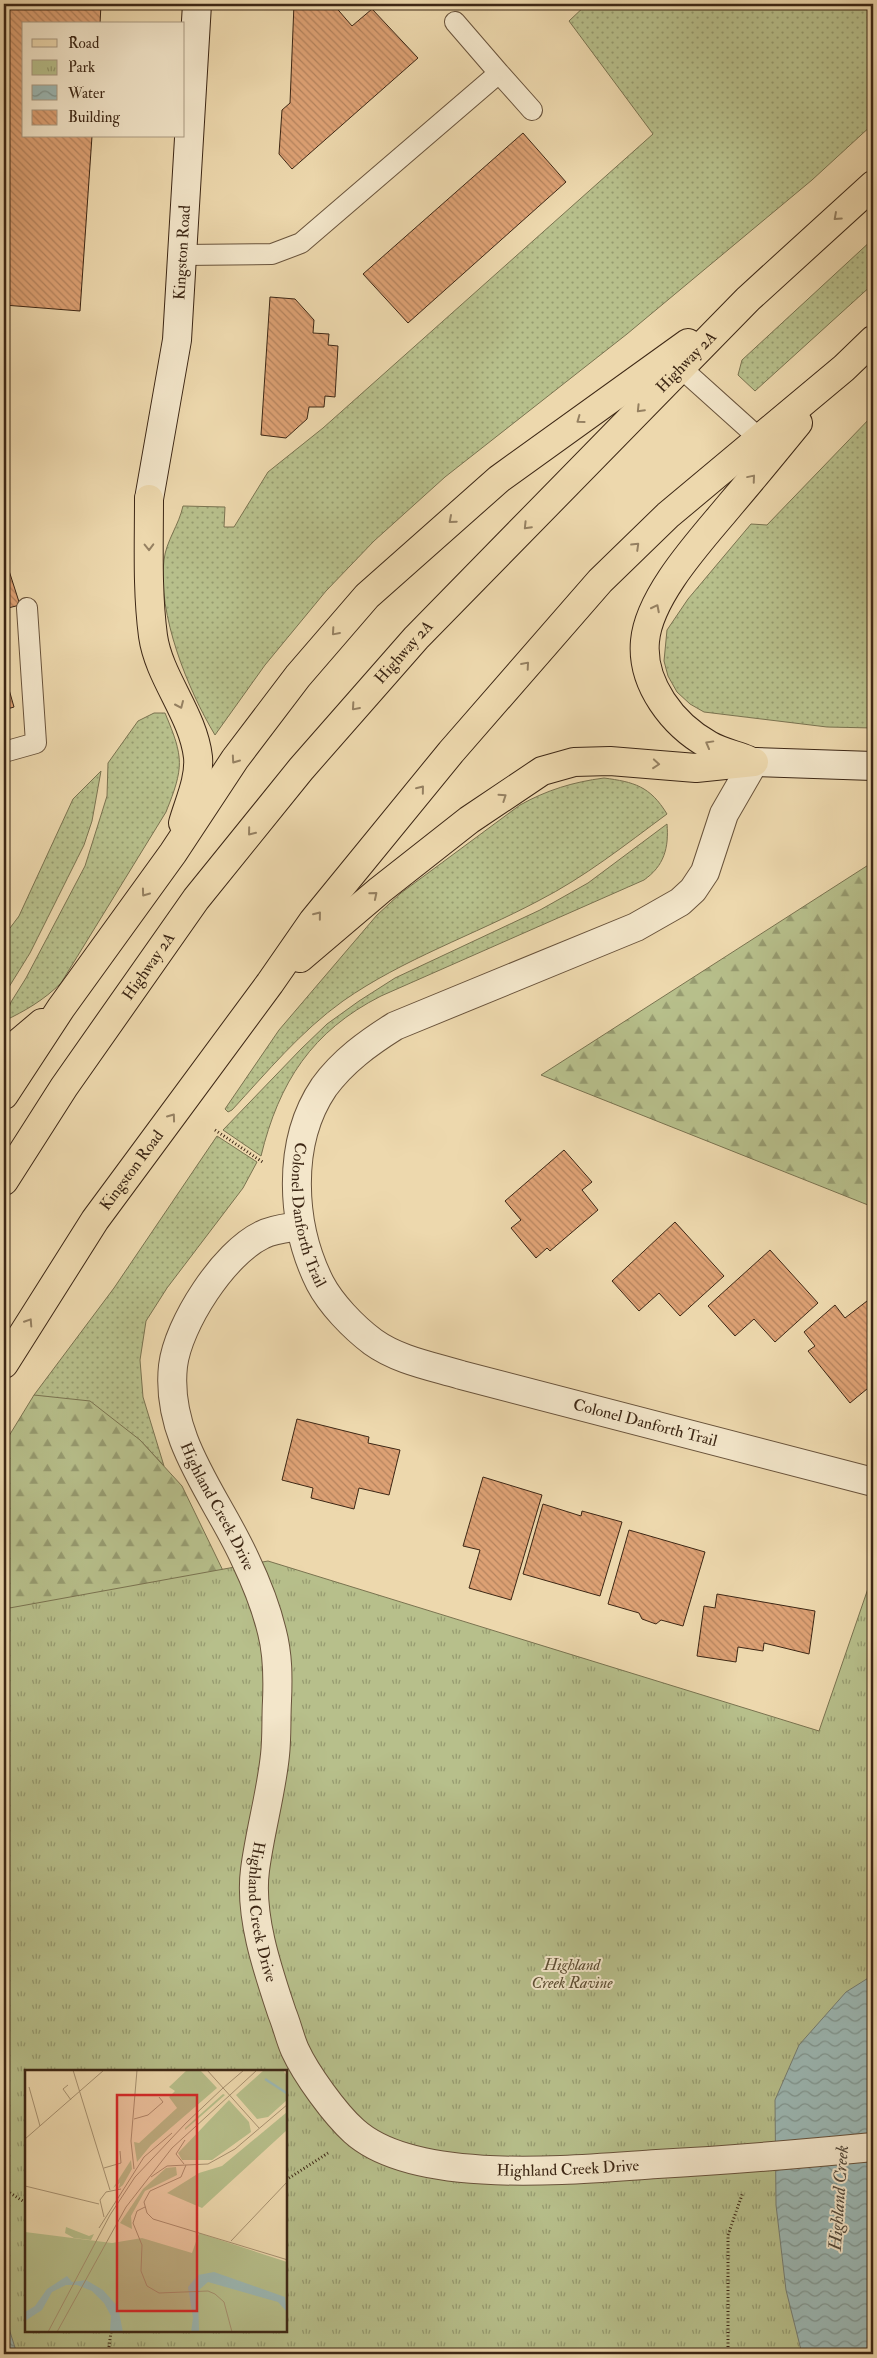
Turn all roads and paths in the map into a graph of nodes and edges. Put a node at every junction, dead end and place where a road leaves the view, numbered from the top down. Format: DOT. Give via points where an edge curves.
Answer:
graph roads {
  1 [pos="197,4"];
  2 [pos="455,22"];
  3 [pos="499,73"];
  4 [pos="532,110"];
  5 [pos="873,185"];
  6 [pos="182,255"];
  7 [pos="748,299"];
  8 [pos="873,340"];
  9 [pos="681,368"];
  10 [pos="844,368"];
  11 [pos="760,438"];
  12 [pos="149,499"];
  13 [pos="27,608"];
  14 [pos="4,752"];
  15 [pos="754,762"];
  16 [pos="873,766"];
  17 [pos="173,853"];
  18 [pos="270,984"];
  19 [pos="61,1008"];
  20 [pos="4,1049"];
  21 [pos="4,1095"];
  22 [pos="215,1130"];
  23 [pos="298,1169"];
  24 [pos="4,1181"];
  25 [pos="300,1226"];
  26 [pos="4,1364"];
  27 [pos="873,1482"];
  28 [pos="354,2132"];
  29 [pos="873,2148"];
  30 [pos="756,2158"];
  31 [pos="288,2179"];
  32 [pos="4,2189"];
  33 [pos="25,2204"];
  34 [pos="111,2333"];
  35 [pos="108,2354"];
  36 [pos="728,2354"];
  1 -- 6 [label="street, Kingston Road"];
  2 -- 3 [label="lane"];
  3 -- 4 [label="lane"];
  3 -- 6 [label="lane" via="300,243 272,254"];
  5 -- 7 [label="main road, Highway 2A, one-way"];
  6 -- 12 [label="street, Kingston Road" via="177,340"];
  7 -- 9 [label="main road, Highway 2A"];
  7 -- 17 [label="main road, one-way" via="499,479 367,596 298,676 241,751"];
  8 -- 10 [label="main road"];
  9 -- 11 [label="lane"];
  9 -- 24 [label="main road, Highway 2A, one-way" via="416,638 302,769 196,899 64,1087"];
  10 -- 11 [label="main road"];
  15 -- 10 [label="main road, one-way" via="709,745 682,725 656,696 646,665 645,641 653,612 684,561"];
  18 -- 11 [label="main road, one-way" via="314,921 451,752 600,581 668,514"];
  12 -- 17 [label="main road, one-way" via="153,637 198,757 197,777"];
  13 -- 14 [label="lane" via="36,743"];
  15 -- 16 [label="street"];
  18 -- 15 [label="main road, one-way" via="468,820 542,771 574,762 610,760 696,768"];
  15 -- 23 [label="street, Colonel Danforth Trail" via="724,814 705,872 694,890 680,902 636,927 395,1026 362,1047 340,1067 315,1104 302,1142"];
  17 -- 19 [label="main road, one-way"];
  26 -- 18 [label="main road, Kingston Road, one-way" via="96,1220"];
  19 -- 20 [label="main road" via="16,1045"];
  19 -- 21 [label="main road"];
  22 -- 23 [label="path" via="267,1165"];
  23 -- 25 [label="street, Colonel Danforth Trail"];
  25 -- 27 [label="street, Colonel Danforth Trail" via="306,1252 321,1284 354,1326 394,1355"];
  25 -- 28 [label="street, Highland Creek Drive" via="264,1234 243,1249 209,1287 181,1334 173,1366 174,1397 191,1459 245,1558 275,1641 278,1669 275,1756 254,1874 265,1964 295,2051 321,2092"];
  28 -- 30 [label="street, Highland Creek Drive" via="377,2147 404,2157 462,2168 539,2172"];
  28 -- 31 [label="path" via="325,2156"];
  29 -- 30 [label="street, Highland Creek Drive"];
  30 -- 36 [label="path" via="728,2235"];
  32 -- 33 [label="path"];
  34 -- 35 [label="path"];
}
